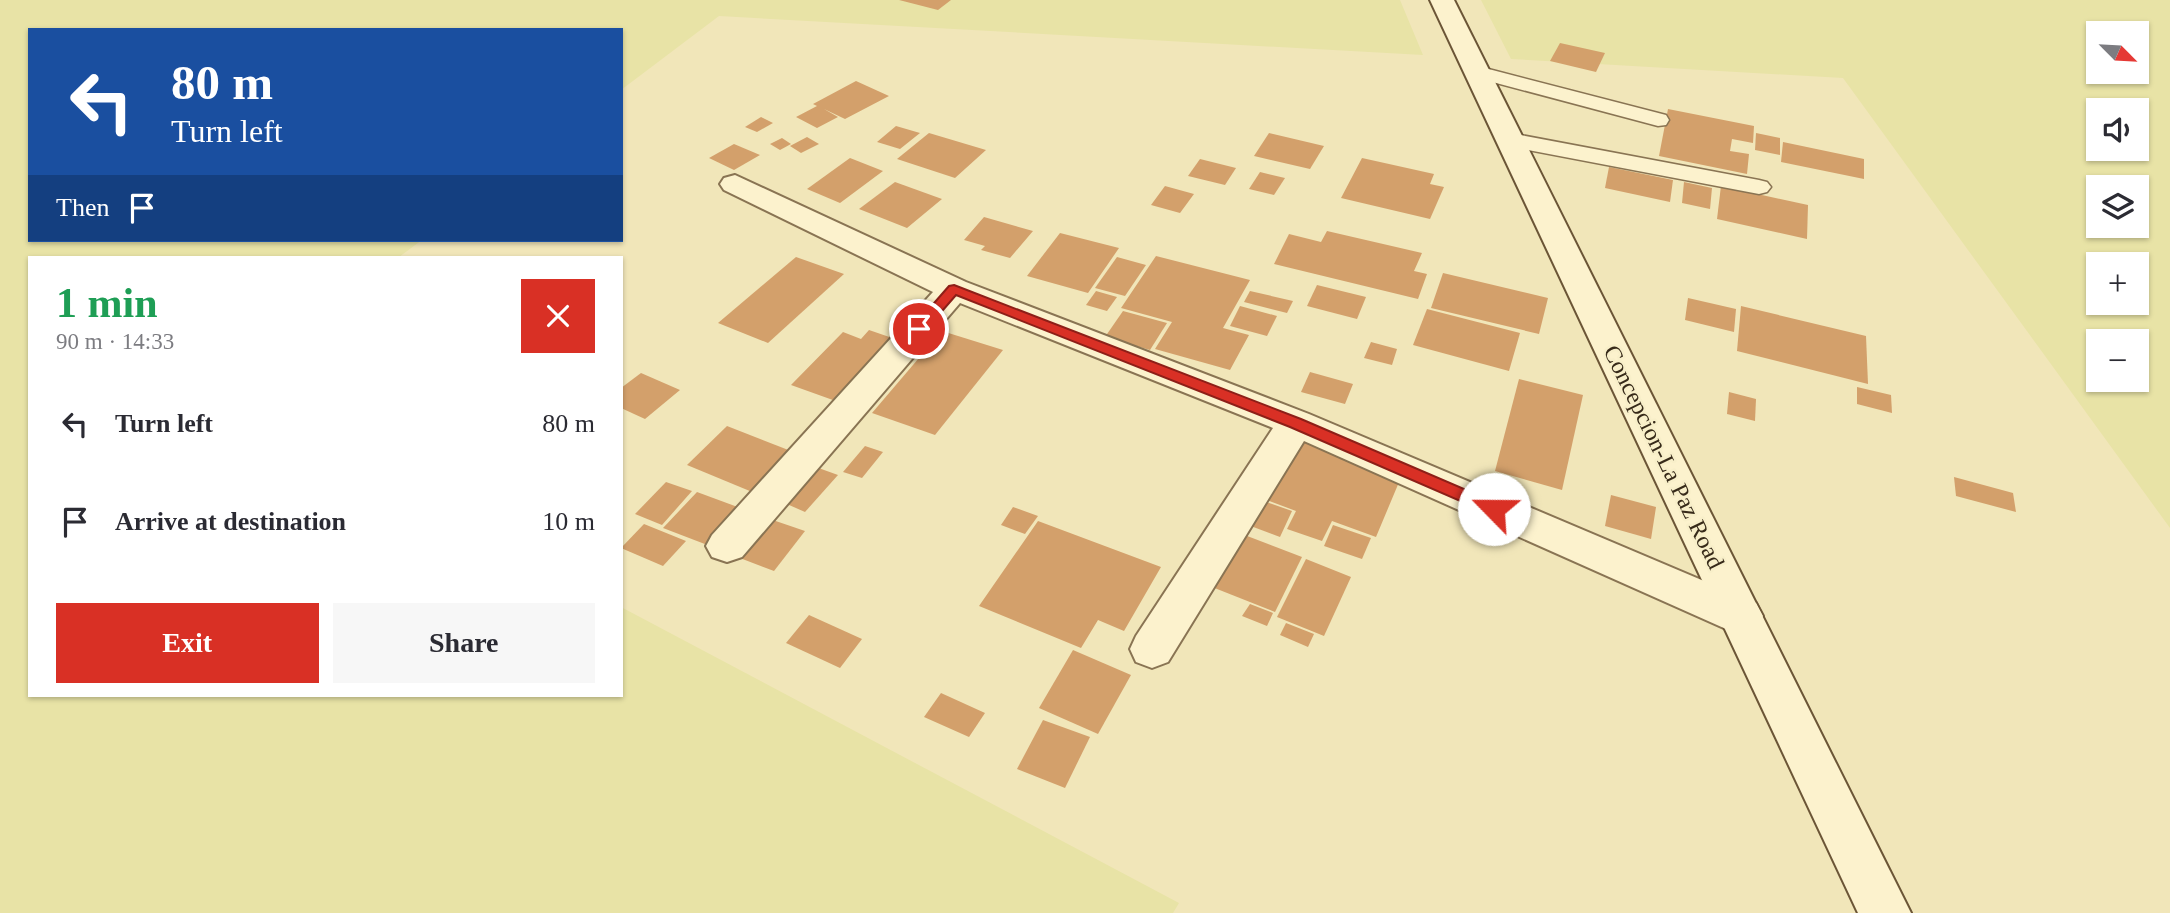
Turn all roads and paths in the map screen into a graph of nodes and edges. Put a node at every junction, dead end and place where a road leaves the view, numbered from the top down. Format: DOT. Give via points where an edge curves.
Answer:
graph roads {
  1 [pos="1442,0"];
  2 [pos="1477,72"];
  3 [pos="1658,120"];
  4 [pos="1510,140"];
  5 [pos="735,184"];
  6 [pos="1759,187"];
  7 [pos="954,289"];
  8 [pos="1296,423"];
  9 [pos="727,546"];
  10 [pos="1741,616"];
  11 [pos="1152,649"];
  12 [pos="1885,913"];
  1 -- 2 [label="street, Concepcion-La Paz Road"];
  2 -- 3 [label="lane"];
  2 -- 4 [label="street, Concepcion-La Paz Road"];
  4 -- 6 [label="lane"];
  4 -- 10 [label="street, Concepcion-La Paz Road"];
  5 -- 7 [label="street"];
  7 -- 8 [label="street"];
  7 -- 9 [label="street"];
  8 -- 10 [label="street"];
  8 -- 11 [label="street"];
  10 -- 12 [label="street, Concepcion-La Paz Road"];
}
